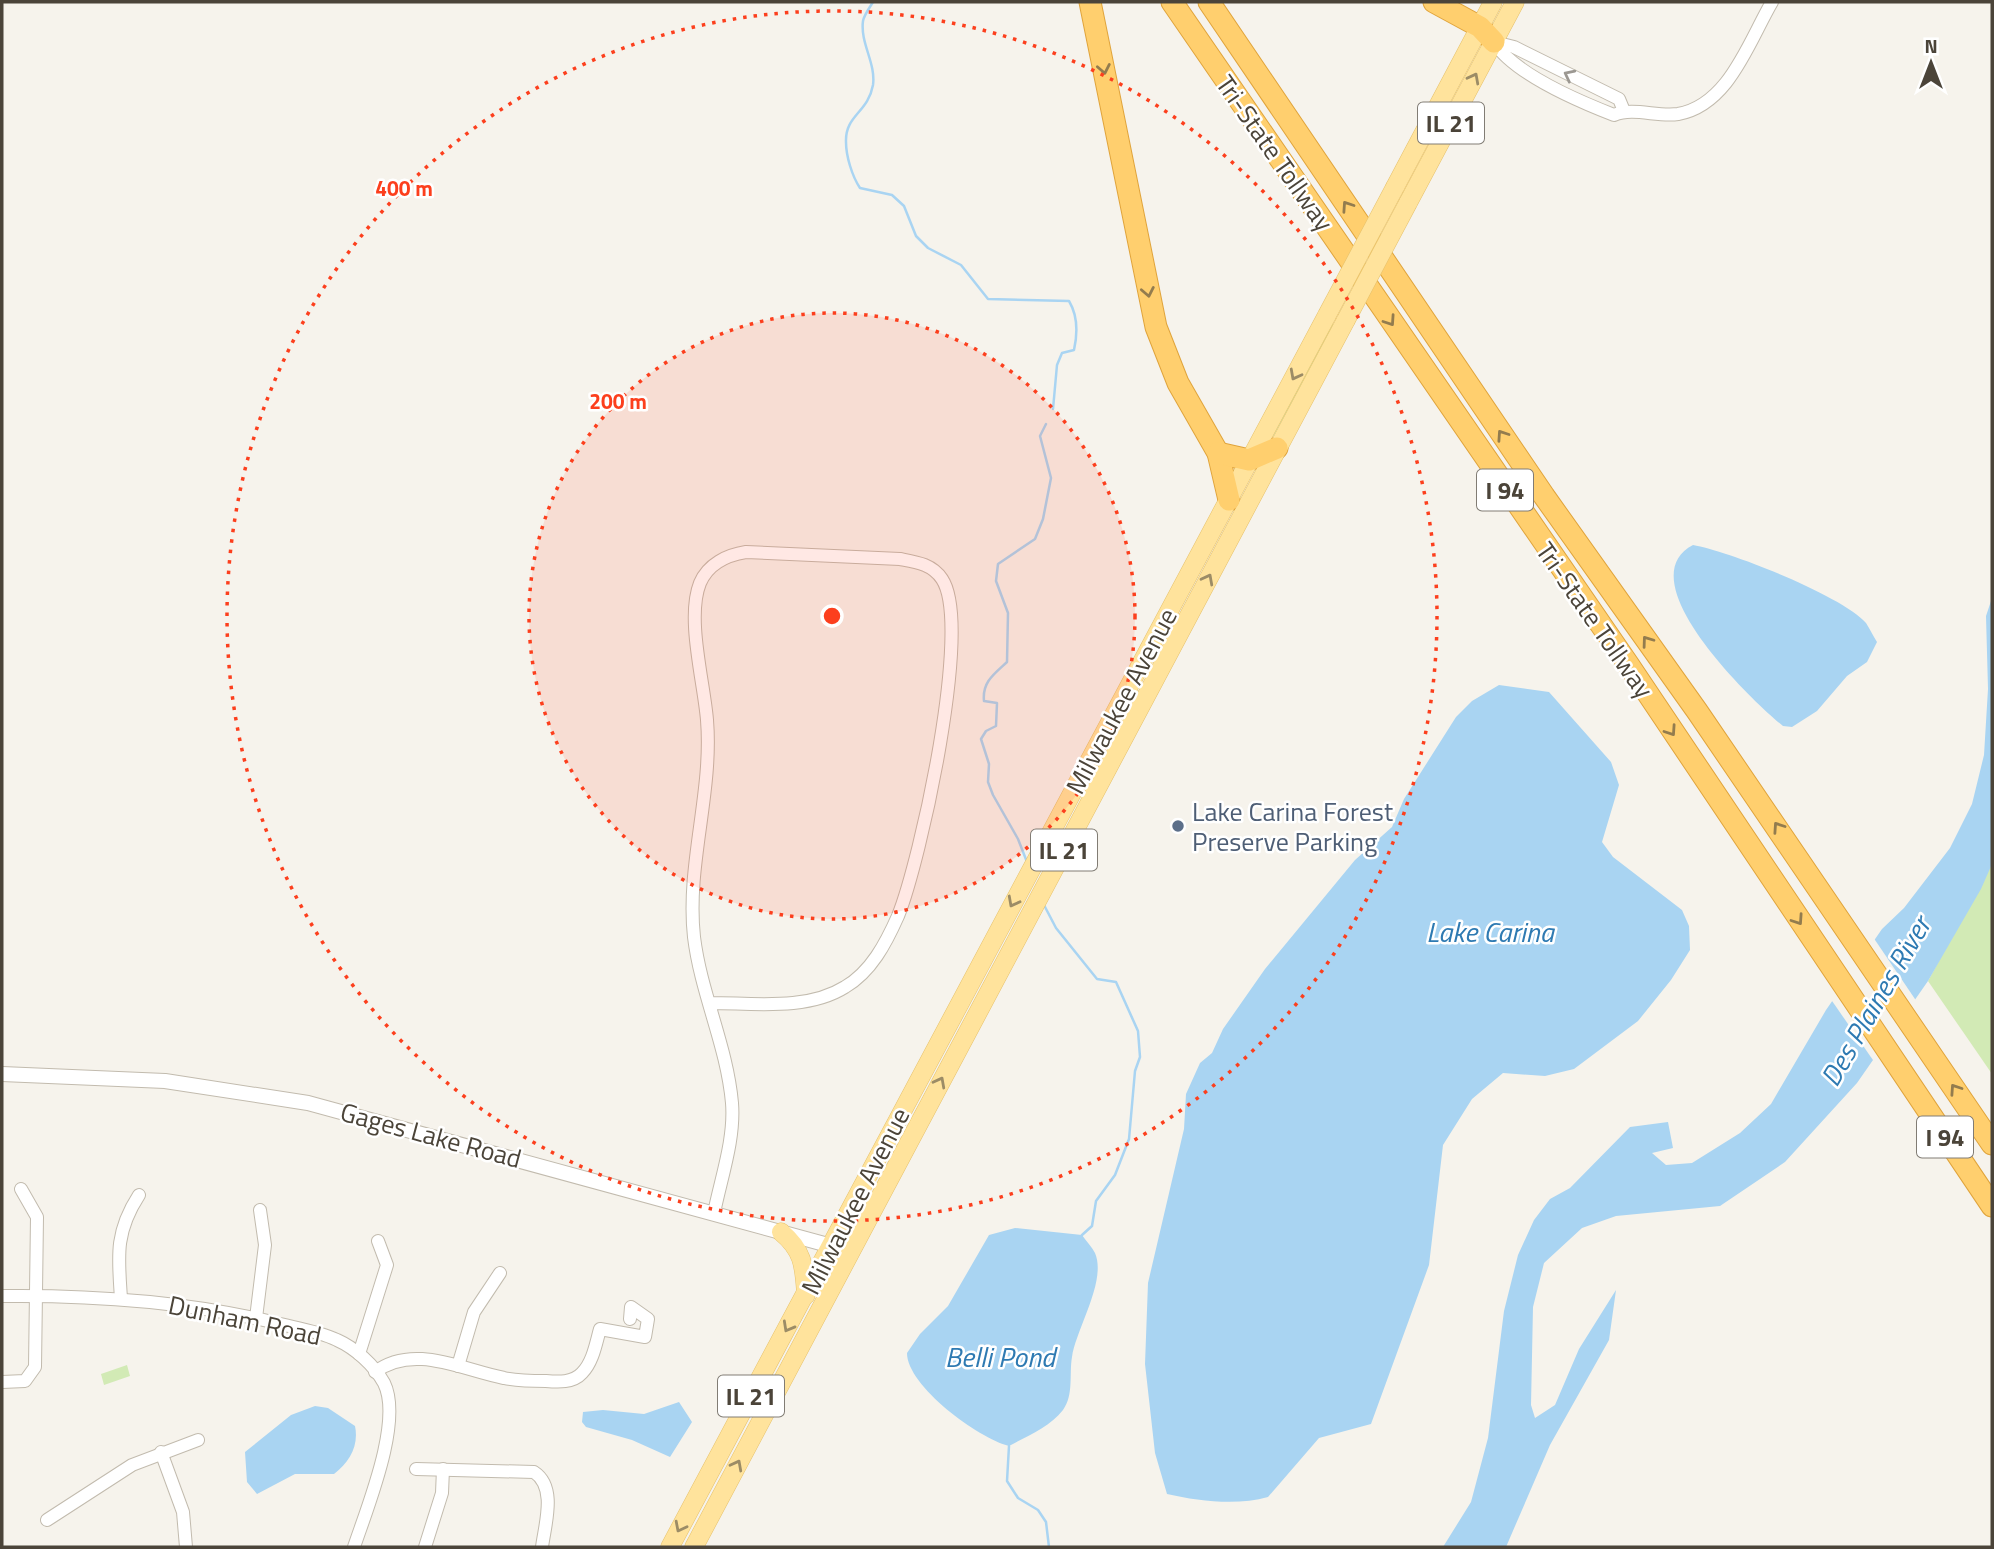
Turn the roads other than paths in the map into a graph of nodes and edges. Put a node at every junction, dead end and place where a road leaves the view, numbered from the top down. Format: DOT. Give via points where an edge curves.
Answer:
graph roads {
  1 [pos="1090,2"];
  2 [pos="1172,2"];
  3 [pos="1209,2"];
  4 [pos="1434,2"];
  5 [pos="1493,2"];
  6 [pos="1515,2"];
  7 [pos="1772,2"];
  8 [pos="1487,34"];
  9 [pos="1624,111"];
  10 [pos="1277,448"];
  11 [pos="1218,453"];
  12 [pos="1249,460"];
  13 [pos="1228,500"];
  14 [pos="710,1003"];
  15 [pos="2,1074"];
  16 [pos="1992,1144"];
  17 [pos="21,1189"];
  18 [pos="139,1195"];
  19 [pos="1992,1206"];
  20 [pos="260,1210"];
  21 [pos="713,1213"];
  22 [pos="781,1232"];
  23 [pos="378,1241"];
  24 [pos="841,1248"];
  25 [pos="500,1273"];
  26 [pos="806,1295"];
  27 [pos="2,1296"];
  28 [pos="34,1296"];
  29 [pos="121,1298"];
  30 [pos="256,1318"];
  31 [pos="630,1319"];
  32 [pos="359,1354"];
  33 [pos="458,1366"];
  34 [pos="375,1372"];
  35 [pos="2,1382"];
  36 [pos="198,1440"];
  37 [pos="161,1452"];
  38 [pos="416,1469"];
  39 [pos="443,1469"];
  40 [pos="47,1520"];
  41 [pos="187,1547"];
  42 [pos="355,1547"];
  43 [pos="425,1547"];
  44 [pos="542,1547"];
  45 [pos="670,1547"];
  46 [pos="694,1547"];
  1 -- 11 [label="highway, one-way" via="1156,327 1183,392"];
  2 -- 19 [label="highway, Tri-State Tollway / I 94, one-way" via="1628,664"];
  16 -- 3 [label="highway, Tri-State Tollway / I 94, one-way"];
  4 -- 8 [label="highway"];
  5 -- 8 [label="main road, Milwaukee Avenue / IL 21"];
  6 -- 8 [label="main road, Milwaukee Avenue / IL 21"];
  7 -- 9 [label="street" via="1726,84 1710,100 1675,114"];
  9 -- 8 [label="street, one-way" via="1619,99"];
  8 -- 9 [label="street" via="1504,58 1584,103 1614,115"];
  10 -- 8 [label="main road, Milwaukee Avenue / IL 21, one-way, bridge" via="1408,204"];
  8 -- 12 [label="main road, Milwaukee Avenue / IL 21, one-way, bridge" via="1395,187"];
  10 -- 12 [label="highway"];
  24 -- 10 [label="main road, Milwaukee Avenue / IL 21, one-way"];
  11 -- 12 [label="highway"];
  11 -- 13 [label="highway"];
  12 -- 13 [label="main road, Milwaukee Avenue / IL 21"];
  13 -- 24 [label="main road, Milwaukee Avenue / IL 21, one-way" via="893,1126"];
  14 -- 14 [label="street" via="778,1004 817,999 844,989 866,970 884,943 906,890 945,717 951,613 947,592 934,570 922,563 734,554 709,569 695,607 708,772 694,887 694,936"];
  14 -- 21 [label="street" via="732,1104 727,1154"];
  15 -- 21 [label="street, Gages Lake Road" via="152,1080 308,1103"];
  17 -- 28 [label="street" via="37,1217"];
  18 -- 29 [label="street" via="124,1218 118,1259"];
  20 -- 30 [label="street" via="265,1245"];
  21 -- 22 [label="street, Gages Lake Road"];
  22 -- 24 [label="street, Gages Lake Road"];
  22 -- 26 [label="main road" via="804,1259"];
  23 -- 32 [label="street" via="387,1265"];
  24 -- 26 [label="main road, Milwaukee Avenue / IL 21"];
  46 -- 24 [label="main road, Milwaukee Avenue / IL 21, one-way"];
  25 -- 33 [label="street" via="474,1312"];
  26 -- 45 [label="main road, Milwaukee Avenue / IL 21, one-way"];
  27 -- 28 [label="street, Dunham Road"];
  28 -- 29 [label="street, Dunham Road"];
  28 -- 35 [label="street" via="33,1373 21,1382"];
  29 -- 30 [label="street, Dunham Road"];
  30 -- 32 [label="street, Dunham Road" via="325,1335"];
  31 -- 33 [label="street" via="631,1307 648,1319 645,1337 600,1329 590,1361 582,1373 569,1380 519,1380"];
  32 -- 34 [label="street, Dunham Road"];
  33 -- 34 [label="street" via="411,1358 391,1362"];
  34 -- 42 [label="street, Dunham Road" via="384,1384 389,1408 387,1436"];
  36 -- 37 [label="street"];
  37 -- 40 [label="street" via="132,1465"];
  37 -- 41 [label="street" via="183,1513"];
  38 -- 39 [label="street"];
  39 -- 43 [label="street" via="442,1493"];
  39 -- 44 [label="street" via="529,1471 543,1479 548,1494"];
}
